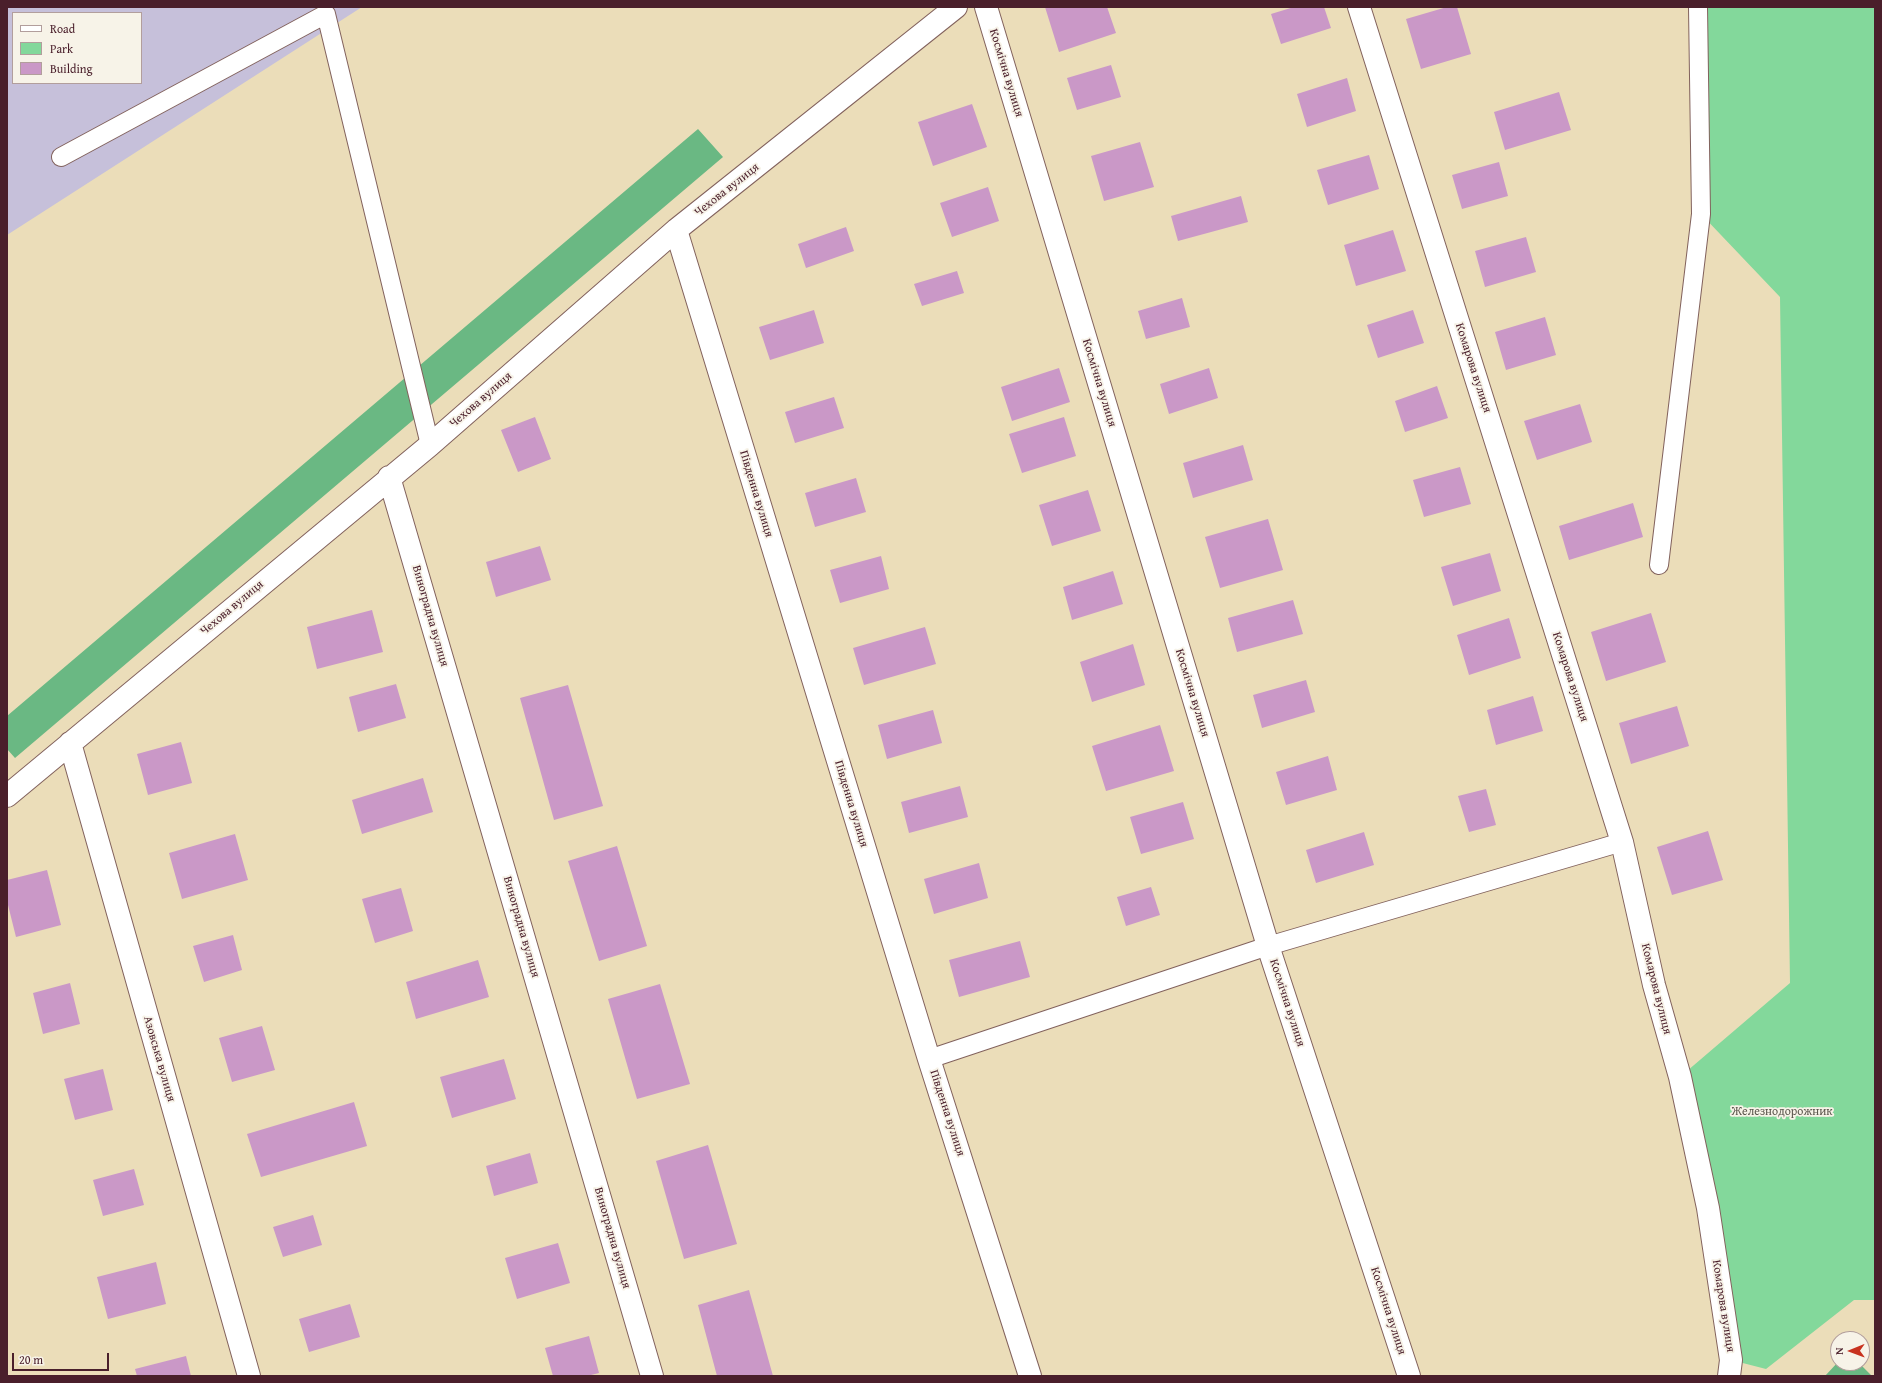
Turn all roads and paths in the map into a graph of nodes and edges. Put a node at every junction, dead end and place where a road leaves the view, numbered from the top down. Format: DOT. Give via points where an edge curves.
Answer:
graph roads {
  1 [pos="956,7"];
  2 [pos="986,7"];
  3 [pos="1359,7"];
  4 [pos="1698,7"];
  5 [pos="61,157"];
  6 [pos="676,230"];
  7 [pos="430,445"];
  8 [pos="389,477"];
  9 [pos="1659,565"];
  10 [pos="70,742"];
  11 [pos="7,796"];
  12 [pos="1622,842"];
  13 [pos="1268,946"];
  14 [pos="929,1059"];
  15 [pos="1730,1368"];
  16 [pos="249,1376"];
  17 [pos="652,1376"];
  18 [pos="1030,1376"];
  19 [pos="1409,1376"];
  1 -- 6 [label="street, Чехова вулиця"];
  2 -- 13 [label="street, Космічна вулиця"];
  3 -- 12 [label="street, Комарова вулиця"];
  4 -- 9 [label="lane" via="1702,214"];
  5 -- 7 [label="lane" via="326,14"];
  6 -- 7 [label="street, Чехова вулиця"];
  6 -- 14 [label="street, Південна вулиця"];
  7 -- 8 [label="street, Чехова вулиця"];
  8 -- 10 [label="street, Чехова вулиця"];
  8 -- 17 [label="street, Виноградна вулиця"];
  10 -- 11 [label="street, Чехова вулиця"];
  10 -- 16 [label="street, Азовська вулиця"];
  12 -- 13 [label="lane"];
  12 -- 15 [label="street, Комарова вулиця" via="1654,985 1680,1077 1706,1200"];
  13 -- 14 [label="lane"];
  13 -- 19 [label="street, Космічна вулиця"];
  14 -- 18 [label="street, Південна вулиця"];
}
